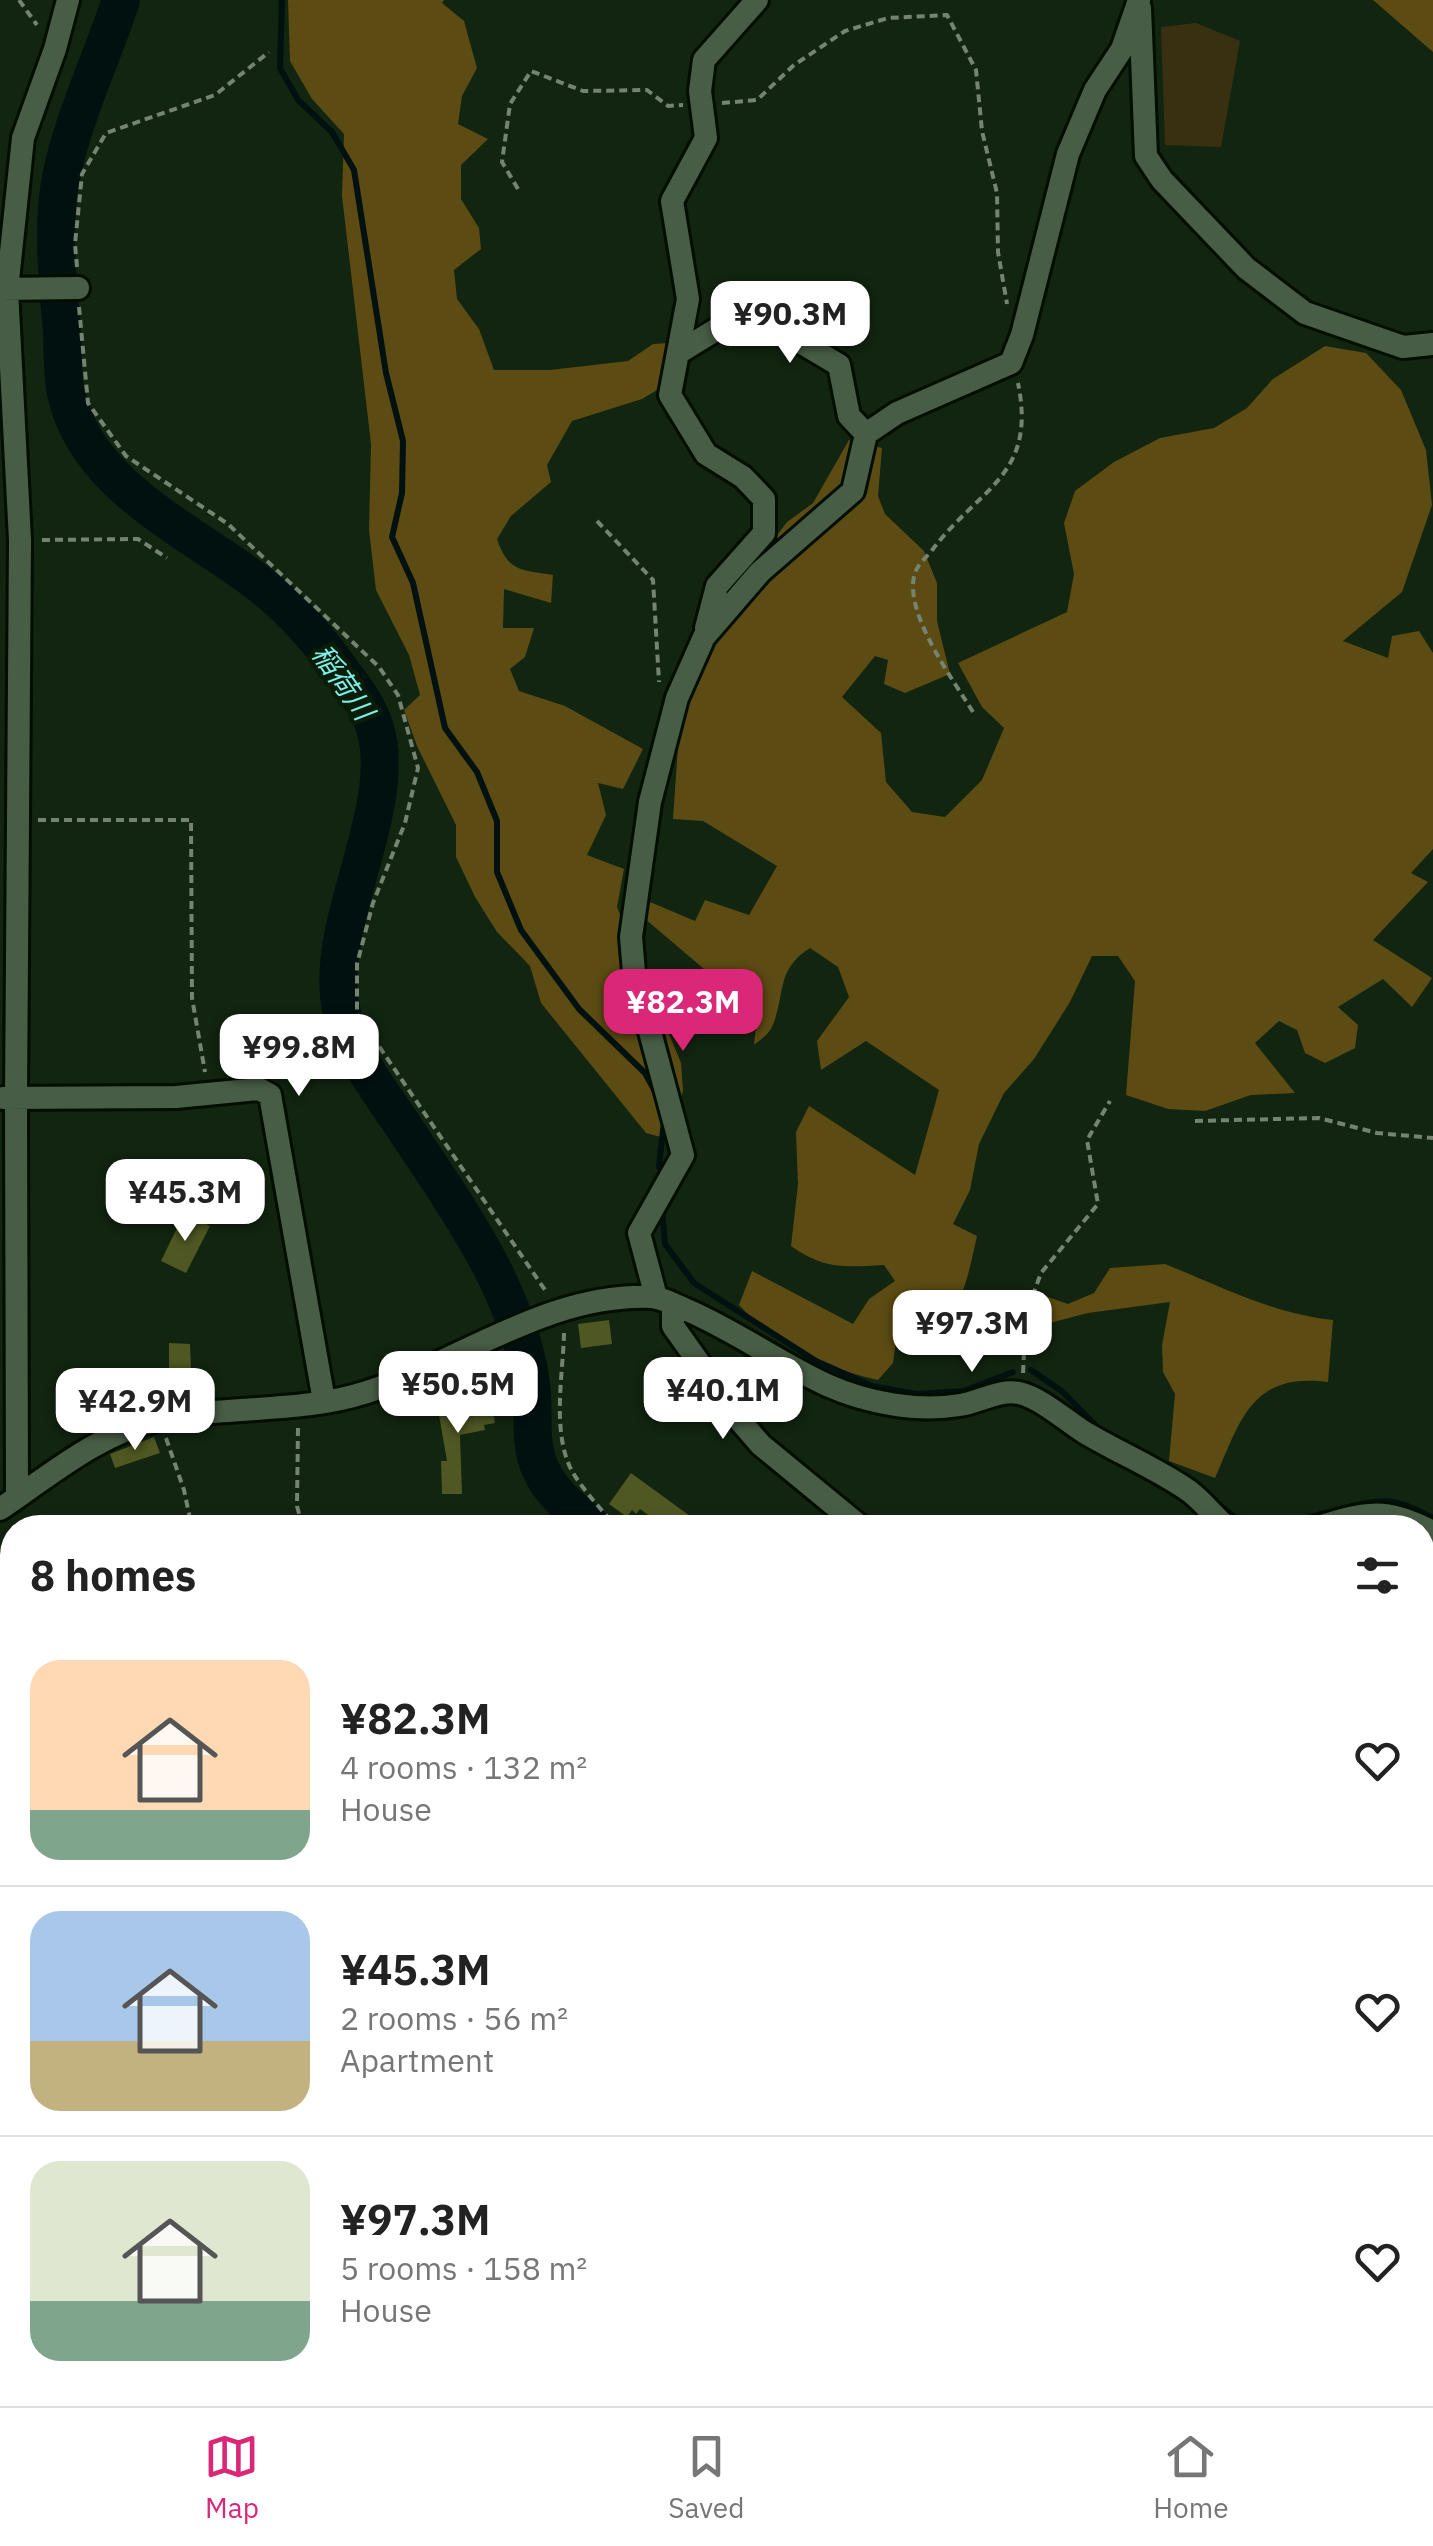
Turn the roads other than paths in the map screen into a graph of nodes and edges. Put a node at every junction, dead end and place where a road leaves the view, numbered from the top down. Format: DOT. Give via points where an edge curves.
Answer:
graph roads {
  1 [pos="68,0"];
  2 [pos="757,0"];
  3 [pos="1139,0"];
  4 [pos="78,288"];
  5 [pos="4,290"];
  6 [pos="1433,344"];
  7 [pos="678,354"];
  8 [pos="866,434"];
  9 [pos="10,540"];
  10 [pos="702,641"];
  11 [pos="8,1098"];
  12 [pos="664,1301"];
  13 [pos="324,1401"];
  14 [pos="9,1503"];
  15 [pos="1389,1513"];
  16 [pos="846,1515"];
  17 [pos="1215,1515"];
  18 [pos="1361,1515"];
  19 [pos="1386,1515"];
  20 [pos="1394,1515"];
  1 -- 5 [label="street" via="23,138"];
  2 -- 7 [label="street" via="704,60 706,138 672,201 688,299"];
  3 -- 6 [label="street" via="1146,156 1162,180 1246,268 1305,313 1403,346"];
  3 -- 8 [label="street" via="1122,49 1068,154 1011,363"];
  4 -- 5 [label="street"];
  5 -- 9 [label="street"];
  7 -- 8 [label="street" via="732,320 780,330 839,365 848,416"];
  7 -- 10 [label="street" via="670,395 706,454 764,499 764,533 717,586"];
  8 -- 10 [label="street" via="853,491 760,572"];
  9 -- 11 [label="street" via="19,820"];
  10 -- 12 [label="street" via="677,698 650,802 631,920 634,972 684,1154 639,1233"];
  11 -- 13 [label="street" via="209,1096 259,1089 270,1095"];
  11 -- 14 [label="street"];
  12 -- 13 [label="street" via="620,1300 560,1312 501,1331 410,1376"];
  12 -- 16 [label="street" via="673,1326 741,1422"];
  12 -- 17 [label="street" via="863,1398 932,1407 1022,1393 1167,1476"];
  13 -- 14 [label="street" via="159,1420 126,1430"];
  15 -- 18 [label="street"];
  15 -- 19 [label="street"];
  15 -- 20 [label="street"];
}
